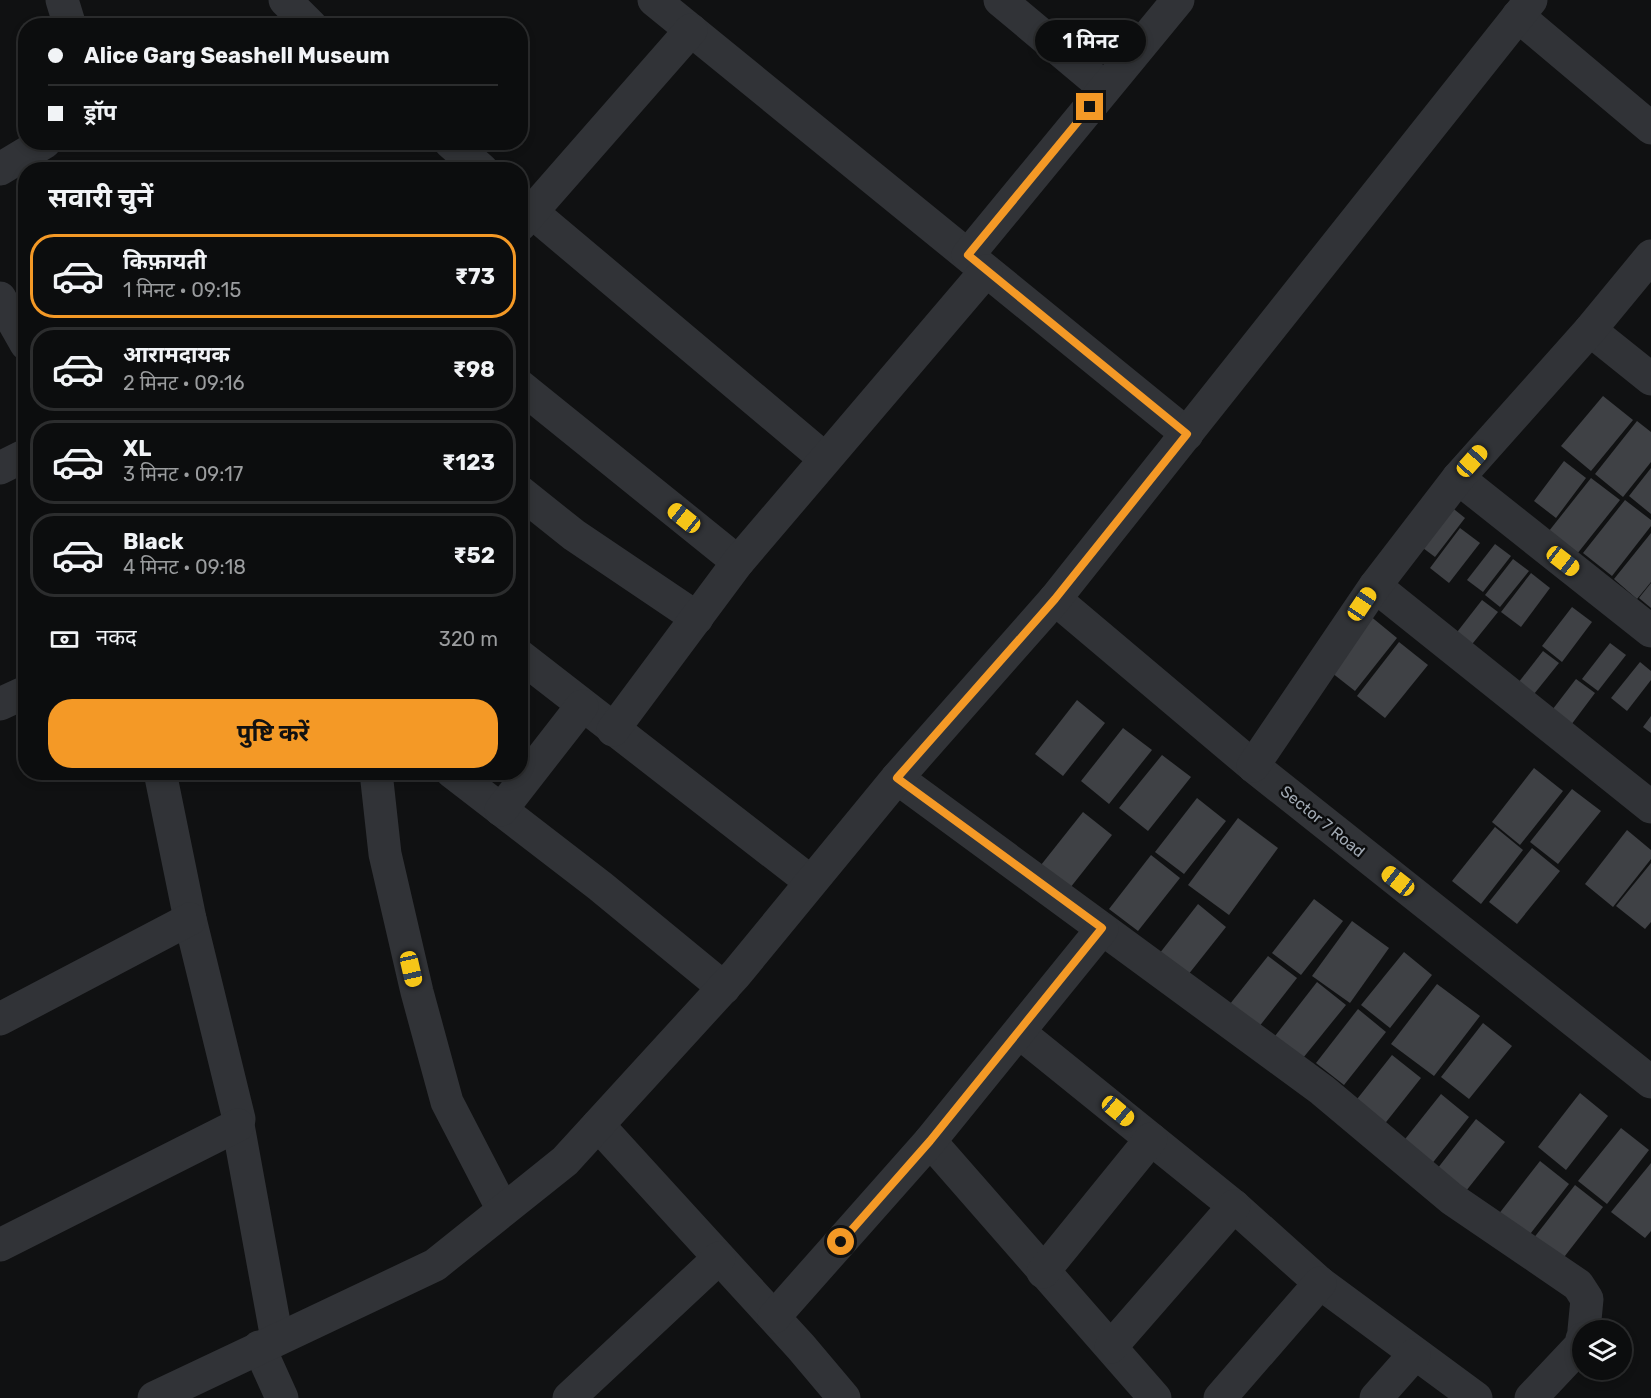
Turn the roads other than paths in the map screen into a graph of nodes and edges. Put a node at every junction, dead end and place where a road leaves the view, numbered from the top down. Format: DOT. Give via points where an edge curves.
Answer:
graph roads {
  1 [pos="62,0"];
  2 [pos="285,0"];
  3 [pos="654,0"];
  4 [pos="1000,0"];
  5 [pos="1178,0"];
  6 [pos="1524,8"];
  7 [pos="68,18"];
  8 [pos="303,18"];
  9 [pos="691,30"];
  10 [pos="1106,88"];
  11 [pos="1651,128"];
  12 [pos="32,150"];
  13 [pos="459,150"];
  14 [pos="473,162"];
  15 [pos="0,169"];
  16 [pos="528,208"];
  17 [pos="528,215"];
  18 [pos="1651,256"];
  19 [pos="977,263"];
  20 [pos="0,298"];
  21 [pos="18,330"];
  22 [pos="1590,330"];
  23 [pos="1651,379"];
  24 [pos="528,392"];
  25 [pos="1187,434"];
  26 [pos="824,458"];
  27 [pos="18,459"];
  28 [pos="0,468"];
  29 [pos="1458,478"];
  30 [pos="528,498"];
  31 [pos="738,562"];
  32 [pos="1375,586"];
  33 [pos="1055,599"];
  34 [pos="697,618"];
  35 [pos="1651,630"];
  36 [pos="528,662"];
  37 [pos="18,696"];
  38 [pos="0,704"];
  39 [pos="582,706"];
  40 [pos="613,730"];
  41 [pos="1253,766"];
  42 [pos="528,775"];
  43 [pos="897,778"];
  44 [pos="162,780"];
  45 [pos="377,780"];
  46 [pos="462,780"];
  47 [pos="524,780"];
  48 [pos="1651,807"];
  49 [pos="501,810"];
  50 [pos="811,882"];
  51 [pos="190,919"];
  52 [pos="1102,928"];
  53 [pos="724,988"];
  54 [pos="0,1019"];
  55 [pos="1020,1033"];
  56 [pos="1651,1082"];
  57 [pos="238,1125"];
  58 [pos="598,1125"];
  59 [pos="1151,1139"];
  60 [pos="930,1141"];
  61 [pos="1234,1206"];
  62 [pos="503,1210"];
  63 [pos="0,1245"];
  64 [pos="719,1258"];
  65 [pos="1043,1272"];
  66 [pos="1320,1283"];
  67 [pos="774,1317"];
  68 [pos="1585,1320"];
  69 [pos="268,1343"];
  70 [pos="1111,1347"];
  71 [pos="1414,1355"];
  72 [pos="1572,1355"];
  73 [pos="154,1398"];
  74 [pos="282,1398"];
  75 [pos="569,1398"];
  76 [pos="844,1398"];
  77 [pos="1155,1398"];
  78 [pos="1220,1398"];
  79 [pos="1376,1398"];
  80 [pos="1476,1398"];
  81 [pos="1531,1398"];
  1 -- 7 [label="street"];
  2 -- 8 [label="street"];
  3 -- 9 [label="street"];
  4 -- 10 [label="street"];
  5 -- 10 [label="street"];
  6 -- 11 [label="street"];
  6 -- 25 [label="street"];
  9 -- 16 [label="street"];
  9 -- 19 [label="street"];
  10 -- 19 [label="street"];
  12 -- 15 [label="street"];
  13 -- 14 [label="street"];
  17 -- 26 [label="street"];
  18 -- 22 [label="street"];
  19 -- 25 [label="street"];
  19 -- 26 [label="street"];
  20 -- 21 [label="street"];
  22 -- 23 [label="street"];
  22 -- 29 [label="street"];
  24 -- 31 [label="street"];
  25 -- 33 [label="street"];
  26 -- 31 [label="street"];
  27 -- 28 [label="street"];
  29 -- 32 [label="street"];
  29 -- 35 [label="street"];
  30 -- 34 [label="street" via="574,535"];
  31 -- 34 [label="street"];
  32 -- 41 [label="street"];
  32 -- 48 [label="street"];
  33 -- 41 [label="street, Sector 7 Road"];
  33 -- 43 [label="street"];
  34 -- 40 [label="street"];
  36 -- 39 [label="street"];
  37 -- 38 [label="street"];
  39 -- 40 [label="street"];
  39 -- 42 [label="street"];
  40 -- 50 [label="street"];
  41 -- 56 [label="street, Sector 7 Road"];
  43 -- 50 [label="street"];
  43 -- 52 [label="street"];
  44 -- 51 [label="street"];
  45 -- 62 [label="street" via="385,854 447,1102"];
  46 -- 49 [label="street"];
  47 -- 49 [label="street"];
  49 -- 53 [label="street"];
  50 -- 53 [label="street"];
  51 -- 54 [label="street"];
  51 -- 57 [label="street"];
  52 -- 55 [label="street"];
  52 -- 68 [label="street" via="1322,1090 1452,1199 1578,1285 1587,1299"];
  53 -- 58 [label="street"];
  55 -- 59 [label="street"];
  55 -- 60 [label="street"];
  57 -- 63 [label="street"];
  57 -- 69 [label="street"];
  58 -- 62 [label="street" via="565,1161"];
  58 -- 64 [label="street"];
  59 -- 61 [label="street"];
  59 -- 65 [label="street"];
  60 -- 65 [label="street"];
  60 -- 67 [label="street"];
  61 -- 66 [label="street"];
  61 -- 70 [label="street"];
  62 -- 69 [label="street" via="435,1264"];
  64 -- 67 [label="street"];
  64 -- 75 [label="street"];
  65 -- 70 [label="street"];
  66 -- 71 [label="street"];
  66 -- 78 [label="street"];
  67 -- 76 [label="street"];
  69 -- 73 [label="street"];
  69 -- 74 [label="street"];
  70 -- 77 [label="street"];
  71 -- 79 [label="street"];
  71 -- 80 [label="street"];
  72 -- 81 [label="street"];
}
